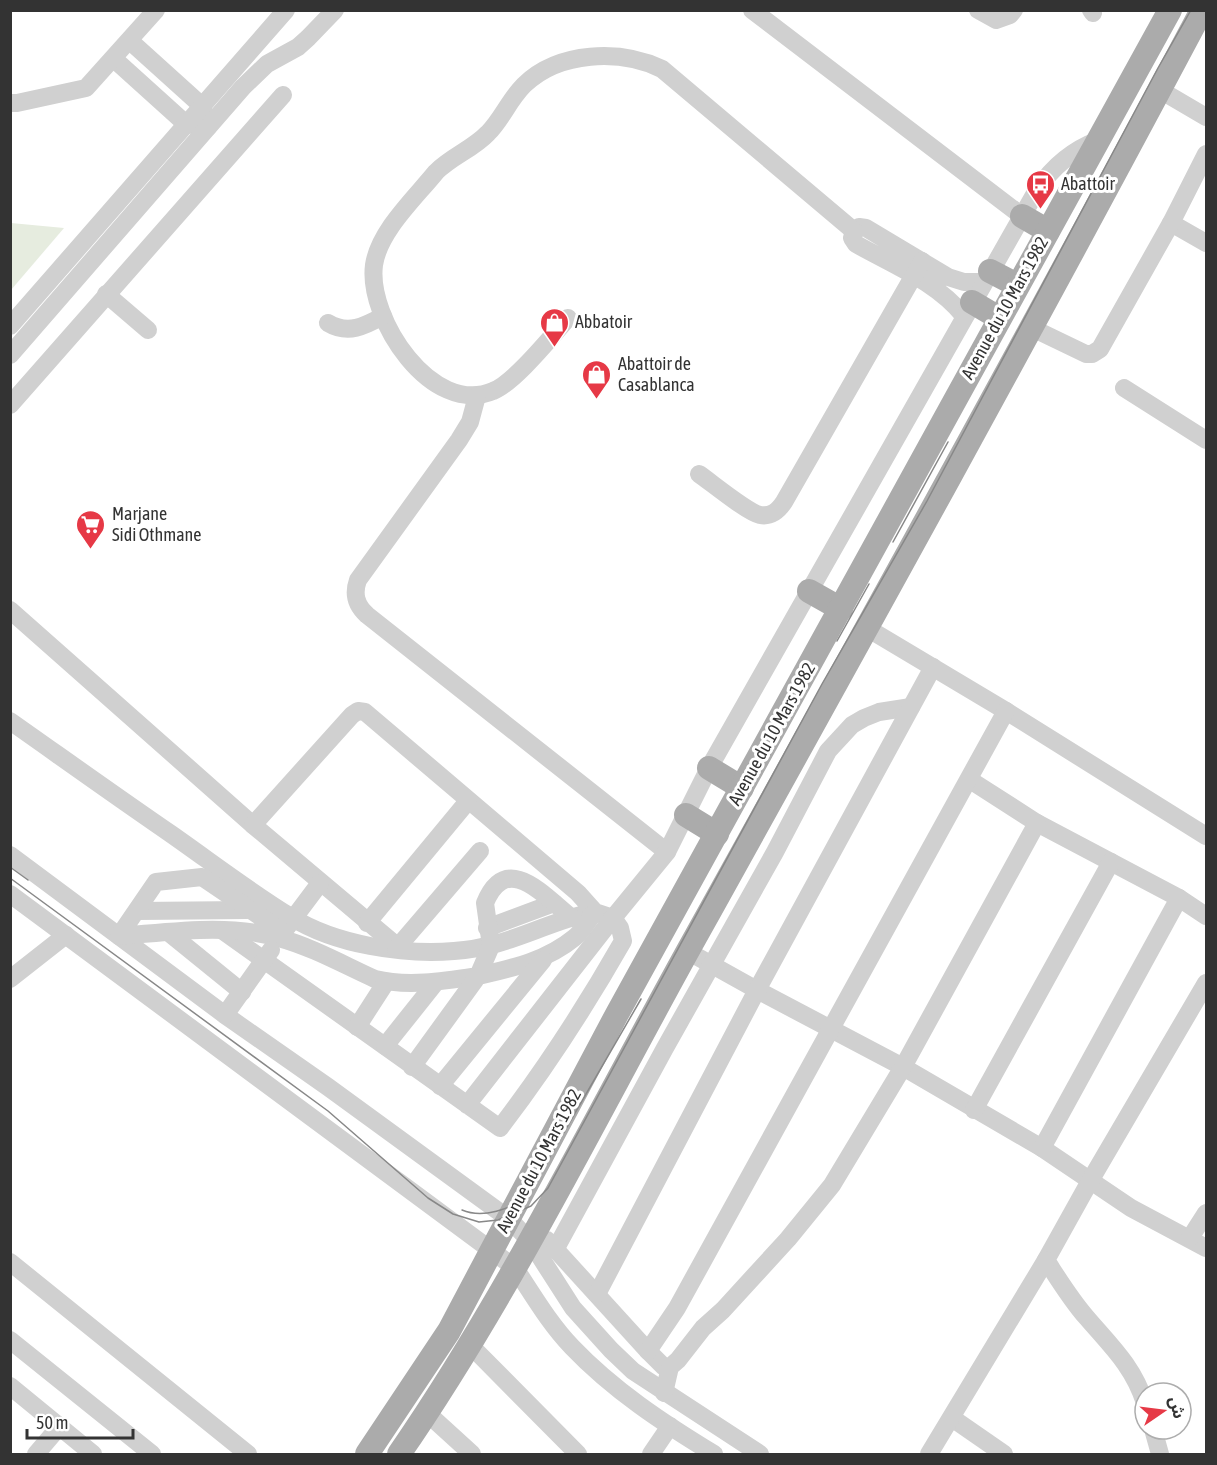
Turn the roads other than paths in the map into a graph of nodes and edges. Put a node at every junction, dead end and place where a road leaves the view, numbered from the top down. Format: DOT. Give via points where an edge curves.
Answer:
graph roads {
  1 [pos="156,10"];
  2 [pos="286,10"];
  3 [pos="335,10"];
  4 [pos="752,10"];
  5 [pos="978,10"];
  6 [pos="1014,10"];
  7 [pos="1170,10"];
  8 [pos="1202,10"];
  9 [pos="130,41"];
  10 [pos="114,59"];
  11 [pos="1160,90"];
  12 [pos="283,95"];
  13 [pos="10,102"];
  14 [pos="202,106"];
  15 [pos="1206,117"];
  16 [pos="186,124"];
  17 [pos="208,127"];
  18 [pos="1099,140"];
  19 [pos="1206,154"];
  20 [pos="1022,216"];
  21 [pos="1171,223"];
  22 [pos="1048,231"];
  23 [pos="1206,243"];
  24 [pos="917,268"];
  25 [pos="1017,285"];
  26 [pos="977,293"];
  27 [pos="106,294"];
  28 [pos="384,316"];
  29 [pos="568,318"];
  30 [pos="999,318"];
  31 [pos="328,323"];
  32 [pos="10,326"];
  33 [pos="1032,328"];
  34 [pos="148,330"];
  35 [pos="10,356"];
  36 [pos="1124,388"];
  37 [pos="477,396"];
  38 [pos="10,405"];
  39 [pos="1206,440"];
  40 [pos="699,474"];
  41 [pos="809,591"];
  42 [pos="841,609"];
  43 [pos="10,610"];
  44 [pos="867,628"];
  45 [pos="933,667"];
  46 [pos="911,707"];
  47 [pos="1006,711"];
  48 [pos="11,723"];
  49 [pos="709,768"];
  50 [pos="970,780"];
  51 [pos="742,788"];
  52 [pos="468,801"];
  53 [pos="686,814"];
  54 [pos="1038,823"];
  55 [pos="253,825"];
  56 [pos="717,834"];
  57 [pos="1206,836"];
  58 [pos="480,851"];
  59 [pos="667,852"];
  60 [pos="10,855"];
  61 [pos="1111,861"];
  62 [pos="320,883"];
  63 [pos="10,894"];
  64 [pos="1179,898"];
  65 [pos="554,903"];
  66 [pos="247,910"];
  67 [pos="137,911"];
  68 [pos="594,912"];
  69 [pos="1206,916"];
  70 [pos="570,918"];
  71 [pos="614,918"];
  72 [pos="367,923"];
  73 [pos="285,930"];
  74 [pos="222,931"];
  75 [pos="168,932"];
  76 [pos="66,935"];
  77 [pos="119,936"];
  78 [pos="493,939"];
  79 [pos="397,948"];
  80 [pos="687,951"];
  81 [pos="547,956"];
  82 [pos="265,959"];
  83 [pos="712,965"];
  84 [pos="478,976"];
  85 [pos="10,978"];
  86 [pos="386,982"];
  87 [pos="436,982"];
  88 [pos="1206,983"];
  89 [pos="757,990"];
  90 [pos="242,992"];
  91 [pos="225,1014"];
  92 [pos="357,1026"];
  93 [pos="829,1029"];
  94 [pos="385,1046"];
  95 [pos="411,1067"];
  96 [pos="903,1067"];
  97 [pos="440,1086"];
  98 [pos="467,1105"];
  99 [pos="974,1110"];
  100 [pos="1042,1148"];
  101 [pos="1090,1181"];
  102 [pos="1206,1213"];
  103 [pos="509,1219"];
  104 [pos="534,1234"];
  105 [pos="1190,1238"];
  106 [pos="1206,1248"];
  107 [pos="491,1250"];
  108 [pos="555,1250"];
  109 [pos="1046,1260"];
  110 [pos="10,1262"];
  111 [pos="515,1268"];
  112 [pos="597,1294"];
  113 [pos="10,1340"];
  114 [pos="470,1345"];
  115 [pos="648,1351"];
  116 [pos="670,1367"];
  117 [pos="1136,1381"];
  118 [pos="10,1386"];
  119 [pos="664,1393"];
  120 [pos="427,1413"];
  121 [pos="952,1418"];
  122 [pos="708,1421"];
  123 [pos="670,1426"];
  124 [pos="59,1427"];
  125 [pos="696,1443"];
  126 [pos="36,1455"];
  127 [pos="93,1455"];
  128 [pos="152,1455"];
  129 [pos="248,1455"];
  130 [pos="367,1455"];
  131 [pos="399,1455"];
  132 [pos="472,1455"];
  133 [pos="578,1455"];
  134 [pos="651,1455"];
  135 [pos="714,1455"];
  136 [pos="760,1455"];
  137 [pos="929,1455"];
  138 [pos="1004,1455"];
  1 -- 9 [label="street"];
  2 -- 14 [label="street"];
  3 -- 17 [label="street" via="298,47 256,73"];
  4 -- 20 [label="street"];
  5 -- 6 [label="street" via="996,20"];
  7 -- 18 [label="main road, Avenue du 10 Mars 1982"];
  8 -- 11 [label="main road, Avenue du 10 Mars 1982"];
  9 -- 10 [label="street"];
  9 -- 14 [label="street"];
  10 -- 13 [label="street" via="86,88"];
  10 -- 16 [label="street"];
  11 -- 15 [label="street"];
  11 -- 33 [label="main road, Avenue du 10 Mars 1982"];
  12 -- 27 [label="street"];
  14 -- 16 [label="street"];
  14 -- 17 [label="street"];
  16 -- 17 [label="street"];
  16 -- 32 [label="street"];
  17 -- 35 [label="street"];
  18 -- 20 [label="street" via="1070,154 1051,170"];
  18 -- 22 [label="main road, Avenue du 10 Mars 1982"];
  19 -- 21 [label="street"];
  20 -- 22 [label="main road"];
  20 -- 26 [label="street"];
  21 -- 23 [label="street"];
  21 -- 33 [label="street" via="1100,349 1086,354"];
  22 -- 25 [label="main road, Avenue du 10 Mars 1982"];
  24 -- 26 [label="street" via="964,282"];
  24 -- 26 [label="street" via="942,292"];
  24 -- 28 [label="street" via="856,244 852,238 854,231 662,69 634,58 593,57 559,64 533,77 517,92 490,131 446,162 399,217 384,236 374,264 374,285"];
  24 -- 40 [label="street" via="777,511 756,514"];
  25 -- 26 [label="main road"];
  25 -- 30 [label="main road, Avenue du 10 Mars 1982"];
  26 -- 30 [label="main road"];
  26 -- 41 [label="street"];
  27 -- 34 [label="street"];
  27 -- 38 [label="street"];
  28 -- 31 [label="street" via="352,330"];
  28 -- 37 [label="street" via="399,347 422,372 450,392"];
  29 -- 37 [label="street" via="507,384"];
  30 -- 42 [label="main road, Avenue du 10 Mars 1982"];
  33 -- 44 [label="main road, Avenue du 10 Mars 1982"];
  36 -- 39 [label="street"];
  37 -- 59 [label="street" via="470,422 459,440 358,580 358,605"];
  41 -- 42 [label="main road"];
  41 -- 49 [label="street"];
  42 -- 51 [label="main road, Avenue du 10 Mars 1982"];
  43 -- 55 [label="street"];
  44 -- 45 [label="street"];
  44 -- 80 [label="main road, Avenue du 10 Mars 1982"];
  45 -- 46 [label="street"];
  45 -- 47 [label="street"];
  46 -- 83 [label="street" via="864,718 828,751"];
  46 -- 89 [label="street"];
  47 -- 50 [label="street"];
  47 -- 57 [label="street"];
  48 -- 73 [label="street"];
  49 -- 51 [label="main road"];
  49 -- 53 [label="street"];
  50 -- 54 [label="street"];
  50 -- 93 [label="street"];
  51 -- 56 [label="main road, Avenue du 10 Mars 1982"];
  52 -- 55 [label="street" via="365,712 358,711"];
  52 -- 68 [label="street"];
  52 -- 72 [label="street"];
  53 -- 56 [label="main road"];
  53 -- 59 [label="street"];
  54 -- 61 [label="street"];
  54 -- 96 [label="street"];
  55 -- 62 [label="street"];
  56 -- 103 [label="main road, Avenue du 10 Mars 1982"];
  58 -- 79 [label="street"];
  59 -- 71 [label="street"];
  60 -- 77 [label="street"];
  61 -- 64 [label="street"];
  61 -- 99 [label="street"];
  62 -- 72 [label="street"];
  62 -- 73 [label="street"];
  63 -- 76 [label="street"];
  64 -- 69 [label="street"];
  64 -- 100 [label="street"];
  65 -- 70 [label="street"];
  65 -- 78 [label="street"];
  65 -- 78 [label="street" via="519,878 503,880 485,903"];
  66 -- 67 [label="street"];
  66 -- 67 [label="street" via="202,877 156,882"];
  66 -- 73 [label="street"];
  67 -- 77 [label="street"];
  68 -- 70 [label="street"];
  68 -- 71 [label="street"];
  68 -- 81 [label="street" via="576,938"];
  70 -- 78 [label="street"];
  71 -- 98 [label="street"];
  71 -- 98 [label="street" via="623,941 596,989 500,1128"];
  72 -- 79 [label="street"];
  73 -- 74 [label="street"];
  73 -- 79 [label="street"];
  73 -- 82 [label="street"];
  73 -- 86 [label="street"];
  74 -- 75 [label="street"];
  74 -- 82 [label="street"];
  75 -- 77 [label="street"];
  75 -- 90 [label="street"];
  76 -- 85 [label="street"];
  76 -- 107 [label="street"];
  77 -- 91 [label="street"];
  78 -- 79 [label="street" via="452,951"];
  78 -- 84 [label="street"];
  80 -- 83 [label="street"];
  80 -- 104 [label="main road, Avenue du 10 Mars 1982"];
  81 -- 84 [label="street"];
  81 -- 97 [label="street"];
  82 -- 90 [label="street"];
  82 -- 92 [label="street"];
  83 -- 89 [label="street"];
  83 -- 108 [label="street"];
  84 -- 87 [label="street"];
  84 -- 95 [label="street"];
  86 -- 87 [label="street"];
  86 -- 92 [label="street"];
  87 -- 94 [label="street"];
  88 -- 101 [label="street"];
  89 -- 93 [label="street"];
  89 -- 112 [label="street"];
  90 -- 91 [label="street"];
  91 -- 103 [label="street"];
  92 -- 94 [label="street"];
  93 -- 96 [label="street"];
  93 -- 115 [label="street" via="677,1308"];
  94 -- 95 [label="street"];
  95 -- 97 [label="street"];
  96 -- 99 [label="street"];
  96 -- 116 [label="street" via="819,1202"];
  97 -- 98 [label="street"];
  99 -- 100 [label="street"];
  100 -- 101 [label="street"];
  101 -- 105 [label="street" via="1131,1208"];
  101 -- 109 [label="street"];
  102 -- 105 [label="street"];
  103 -- 104 [label="street"];
  103 -- 107 [label="main road, Avenue du 10 Mars 1982"];
  104 -- 108 [label="street"];
  104 -- 111 [label="main road, Avenue du 10 Mars 1982"];
  104 -- 119 [label="street" via="561,1290 589,1327 633,1371"];
  105 -- 106 [label="street"];
  107 -- 111 [label="street"];
  107 -- 130 [label="main road, Avenue du 10 Mars 1982" via="449,1331"];
  108 -- 112 [label="street"];
  109 -- 117 [label="street"];
  109 -- 121 [label="street"];
  110 -- 129 [label="street"];
  111 -- 114 [label="main road, Avenue du 10 Mars 1982"];
  111 -- 123 [label="street" via="571,1346 621,1392"];
  112 -- 115 [label="street"];
  113 -- 128 [label="street"];
  114 -- 120 [label="main road, Avenue du 10 Mars 1982"];
  114 -- 133 [label="street"];
  115 -- 116 [label="street" via="664,1367"];
  116 -- 119 [label="street"];
  118 -- 124 [label="street"];
  119 -- 122 [label="street"];
  120 -- 131 [label="main road, Avenue du 10 Mars 1982"];
  120 -- 132 [label="street"];
  121 -- 137 [label="street"];
  121 -- 138 [label="street"];
  122 -- 125 [label="street"];
  122 -- 136 [label="street"];
  123 -- 125 [label="street"];
  123 -- 134 [label="street"];
  124 -- 126 [label="street"];
  124 -- 127 [label="street"];
  125 -- 135 [label="street"];
}
